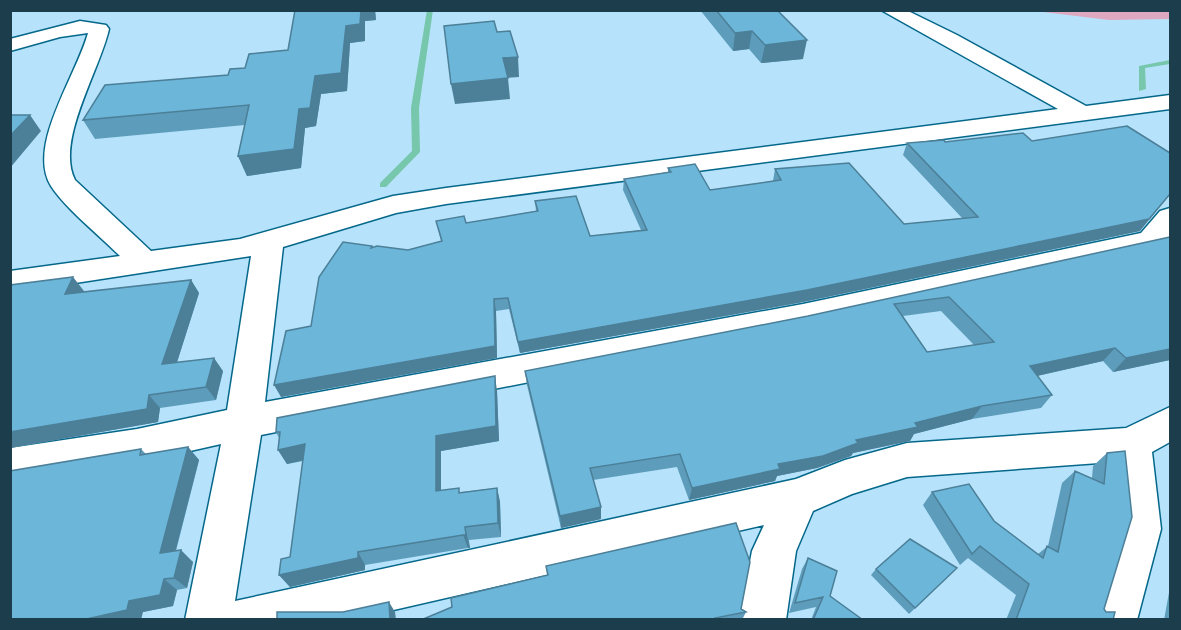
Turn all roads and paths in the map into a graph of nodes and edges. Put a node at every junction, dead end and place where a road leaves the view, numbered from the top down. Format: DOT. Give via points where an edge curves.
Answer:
graph roads {
  1 [pos="890,10"];
  2 [pos="10,45"];
  3 [pos="1017,75"];
  4 [pos="1170,102"];
  5 [pos="1094,111"];
  6 [pos="1004,122"];
  7 [pos="1134,130"];
  8 [pos="1164,238"];
  9 [pos="268,244"];
  10 [pos="145,263"];
  11 [pos="10,282"];
  12 [pos="245,422"];
  13 [pos="1170,423"];
  14 [pos="1131,444"];
  15 [pos="10,466"];
  16 [pos="798,498"];
  17 [pos="208,620"];
  18 [pos="245,620"];
  19 [pos="762,620"];
  20 [pos="1113,620"];
  1 -- 3 [label="street"];
  2 -- 10 [label="street" via="77,28 99,29 96,48 60,137 56,168 63,184"];
  3 -- 5 [label="street"];
  3 -- 6 [label="street" via="1017,100"];
  4 -- 5 [label="street"];
  5 -- 6 [label="street"];
  5 -- 7 [label="street"];
  6 -- 9 [label="street" via="446,196 393,205"];
  8 -- 12 [label="street" via="803,316"];
  9 -- 10 [label="street"];
  9 -- 12 [label="street"];
  10 -- 11 [label="street"];
  12 -- 15 [label="street" via="137,446"];
  12 -- 17 [label="street"];
  13 -- 14 [label="street"];
  14 -- 16 [label="street" via="907,460 845,478"];
  14 -- 20 [label="street" via="1140,529"];
  16 -- 18 [label="street"];
  16 -- 19 [label="street" via="774,551"];
}
